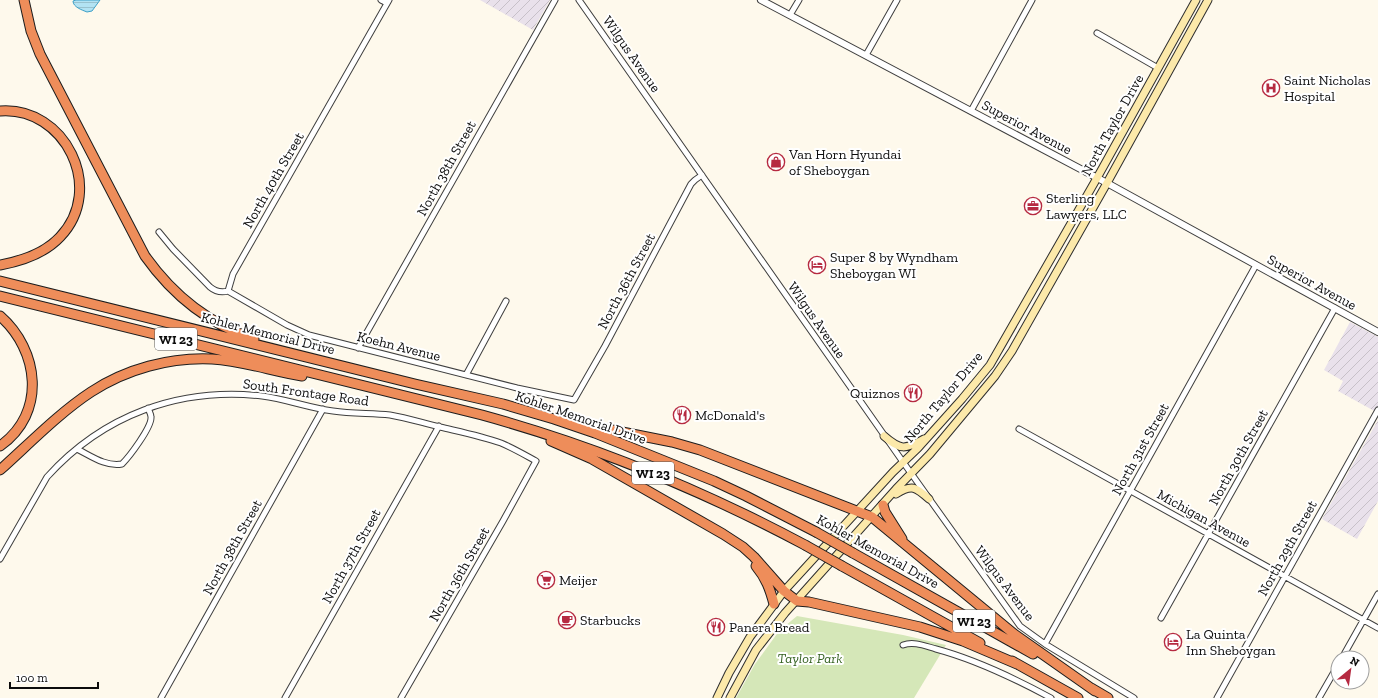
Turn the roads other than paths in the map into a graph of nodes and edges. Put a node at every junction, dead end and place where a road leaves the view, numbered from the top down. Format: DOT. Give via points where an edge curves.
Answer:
graph roads {
  1 [pos="24,0"];
  2 [pos="380,0"];
  3 [pos="555,0"];
  4 [pos="579,0"];
  5 [pos="761,0"];
  6 [pos="799,0"];
  7 [pos="897,0"];
  8 [pos="1032,0"];
  9 [pos="1196,0"];
  10 [pos="1208,0"];
  11 [pos="388,2"];
  12 [pos="790,15"];
  13 [pos="1097,33"];
  14 [pos="866,55"];
  15 [pos="1158,68"];
  16 [pos="0,111"];
  17 [pos="971,111"];
  18 [pos="702,175"];
  19 [pos="1097,178"];
  20 [pos="1107,183"];
  21 [pos="159,232"];
  22 [pos="0,265"];
  23 [pos="1256,265"];
  24 [pos="0,281"];
  25 [pos="228,291"];
  26 [pos="0,296"];
  27 [pos="506,301"];
  28 [pos="1335,308"];
  29 [pos="0,316"];
  30 [pos="1378,332"];
  31 [pos="358,348"];
  32 [pos="326,362"];
  33 [pos="466,375"];
  34 [pos="352,383"];
  35 [pos="574,400"];
  36 [pos="148,408"];
  37 [pos="324,409"];
  38 [pos="1378,410"];
  39 [pos="494,418"];
  40 [pos="554,419"];
  41 [pos="439,426"];
  42 [pos="1019,429"];
  43 [pos="930,434"];
  44 [pos="884,436"];
  45 [pos="0,446"];
  46 [pos="77,449"];
  47 [pos="536,461"];
  48 [pos="903,462"];
  49 [pos="0,470"];
  50 [pos="911,474"];
  51 [pos="1131,491"];
  52 [pos="929,499"];
  53 [pos="886,502"];
  54 [pos="857,512"];
  55 [pos="689,514"];
  56 [pos="872,517"];
  57 [pos="1208,534"];
  58 [pos="904,544"];
  59 [pos="0,559"];
  60 [pos="1285,576"];
  61 [pos="784,591"];
  62 [pos="1378,594"];
  63 [pos="797,601"];
  64 [pos="774,604"];
  65 [pos="1162,618"];
  66 [pos="1364,620"];
  67 [pos="1378,628"];
  68 [pos="1045,644"];
  69 [pos="903,645"];
  70 [pos="1347,650"];
  71 [pos="1017,664"];
  72 [pos="1330,679"];
  73 [pos="1095,691"];
  74 [pos="161,698"];
  75 [pos="285,698"];
  76 [pos="401,698"];
  77 [pos="717,698"];
  78 [pos="730,698"];
  79 [pos="1051,698"];
  80 [pos="1078,698"];
  81 [pos="1108,698"];
  82 [pos="1134,698"];
  83 [pos="1217,698"];
  84 [pos="1319,698"];
  1 -- 32 [label="highway" via="31,31 40,54 137,241 158,273 183,299 222,325 250,338"];
  2 -- 11 [label="street"];
  3 -- 31 [label="street, North 38th Street"];
  4 -- 18 [label="street, Wilgus Avenue"];
  5 -- 12 [label="street, Superior Avenue"];
  6 -- 12 [label="street"];
  7 -- 14 [label="street"];
  8 -- 17 [label="street"];
  9 -- 15 [label="main road, North Taylor Drive"];
  10 -- 20 [label="main road, North Taylor Drive"];
  11 -- 25 [label="street, North 40th Street" via="233,274"];
  12 -- 14 [label="street, Superior Avenue"];
  13 -- 15 [label="street"];
  14 -- 17 [label="street, Superior Avenue"];
  15 -- 19 [label="main road, North Taylor Drive"];
  16 -- 22 [label="highway" via="32,116 56,131 72,154 80,186 76,210 60,238 28,258"];
  17 -- 19 [label="street, Superior Avenue"];
  18 -- 35 [label="street, North 36th Street" via="691,184"];
  18 -- 44 [label="street, Wilgus Avenue"];
  19 -- 20 [label="street, Superior Avenue"];
  19 -- 43 [label="main road, North Taylor Drive" via="990,365"];
  20 -- 23 [label="street, Superior Avenue"];
  20 -- 50 [label="main road, North Taylor Drive" via="1012,351 990,382"];
  21 -- 25 [label="street" via="172,249 210,287 217,292"];
  23 -- 28 [label="street, Superior Avenue"];
  23 -- 51 [label="street, North 31st Street"];
  24 -- 32 [label="highway, Kohler Memorial Drive / WI 23"];
  25 -- 31 [label="street, Koehn Avenue" via="309,335"];
  26 -- 34 [label="highway, Kohler Memorial Drive / WI 23"];
  27 -- 33 [label="street"];
  28 -- 30 [label="street, Superior Avenue"];
  28 -- 57 [label="street, North 30th Street"];
  29 -- 45 [label="highway" via="19,338 26,352 33,380 27,413 14,434"];
  31 -- 33 [label="street, Koehn Avenue"];
  32 -- 40 [label="highway, Kohler Memorial Drive / WI 23" via="504,404"];
  33 -- 35 [label="street, Koehn Avenue"];
  34 -- 39 [label="highway, Kohler Memorial Drive / WI 23"];
  34 -- 49 [label="highway" via="230,361 188,359 155,365 124,375 91,392"];
  36 -- 37 [label="street, South Frontage Road" via="183,398 218,394 282,399"];
  36 -- 46 [label="street, South Frontage Road" via="120,421"];
  36 -- 46 [label="street" via="151,421 122,464 111,464"];
  37 -- 41 [label="street, South Frontage Road" via="392,416"];
  37 -- 74 [label="street, North 38th Street"];
  38 -- 60 [label="street, North 29th Street"];
  39 -- 55 [label="highway" via="592,459"];
  39 -- 71 [label="highway, Kohler Memorial Drive / WI 23, bridge" via="594,450 661,476 752,517 805,544"];
  40 -- 54 [label="highway" via="672,442 700,450"];
  40 -- 73 [label="highway, Kohler Memorial Drive / WI 23, bridge" via="595,433 746,496 816,532"];
  41 -- 47 [label="street, South Frontage Road" via="502,444"];
  41 -- 75 [label="street, North 37th Street"];
  42 -- 51 [label="street, Michigan Avenue"];
  43 -- 44 [label="main road" via="915,444 902,447"];
  43 -- 48 [label="main road, North Taylor Drive"];
  44 -- 48 [label="street, Wilgus Avenue"];
  46 -- 59 [label="street" via="47,477"];
  47 -- 76 [label="street, North 36th Street"];
  48 -- 50 [label="street, Wilgus Avenue"];
  48 -- 54 [label="main road, North Taylor Drive"];
  50 -- 52 [label="street, Wilgus Avenue"];
  50 -- 53 [label="main road, North Taylor Drive"];
  51 -- 57 [label="street, Michigan Avenue"];
  51 -- 68 [label="street, North 31st Street"];
  52 -- 53 [label="main road" via="912,487 903,489"];
  52 -- 68 [label="street, Wilgus Avenue" via="1020,626"];
  53 -- 56 [label="main road, North Taylor Drive"];
  53 -- 58 [label="highway" via="885,512"];
  54 -- 56 [label="highway"];
  54 -- 61 [label="main road, North Taylor Drive"];
  55 -- 61 [label="highway" via="748,551"];
  55 -- 64 [label="highway" via="752,562 767,582"];
  56 -- 58 [label="highway"];
  56 -- 63 [label="main road, North Taylor Drive"];
  57 -- 60 [label="street, Michigan Avenue"];
  57 -- 65 [label="street, North 30th Street"];
  58 -- 73 [label="highway" via="1014,634"];
  60 -- 66 [label="street, Michigan Avenue"];
  60 -- 83 [label="street, North 29th Street"];
  61 -- 63 [label="highway"];
  61 -- 64 [label="main road, North Taylor Drive"];
  62 -- 66 [label="street"];
  63 -- 71 [label="highway" via="920,627"];
  63 -- 78 [label="main road, North Taylor Drive" via="756,650"];
  64 -- 77 [label="main road, North Taylor Drive" via="750,637"];
  66 -- 67 [label="street, Michigan Avenue"];
  66 -- 70 [label="street"];
  68 -- 82 [label="street, Wilgus Avenue"];
  69 -- 79 [label="street" via="912,643 973,661 1010,676"];
  71 -- 80 [label="highway, Kohler Memorial Drive / WI 23"];
  72 -- 84 [label="street"];
  73 -- 81 [label="highway, Kohler Memorial Drive / WI 23"];
}
